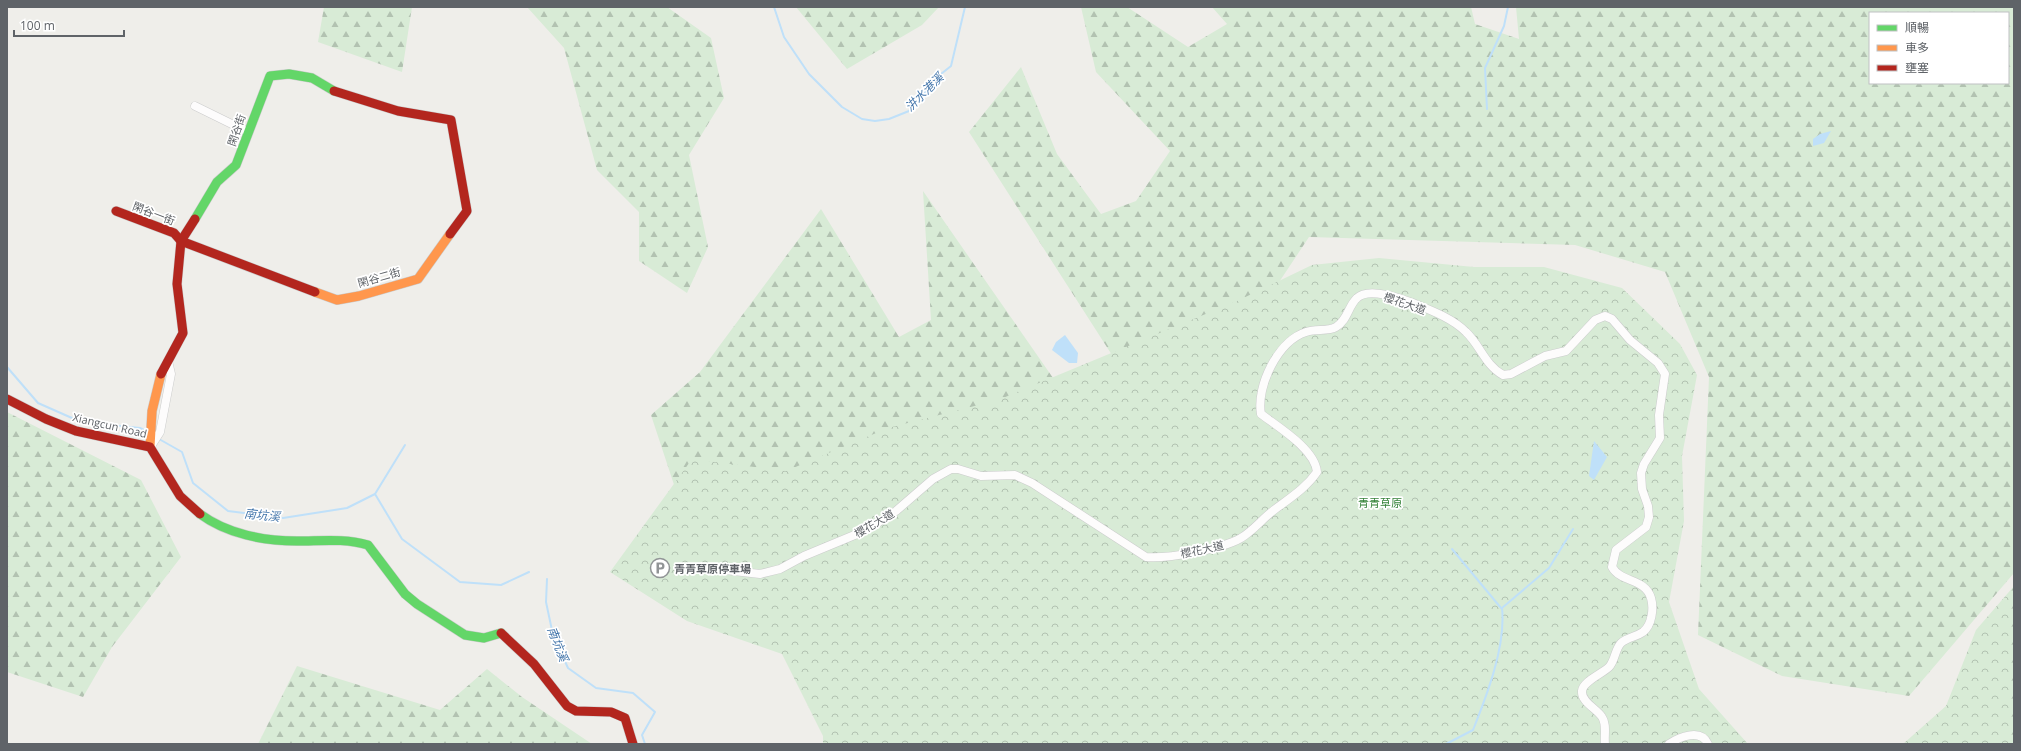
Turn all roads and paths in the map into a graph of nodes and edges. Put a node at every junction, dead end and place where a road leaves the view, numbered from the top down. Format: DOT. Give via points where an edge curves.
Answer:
graph roads {
  1 [pos="195,106"];
  2 [pos="452,120"];
  3 [pos="248,132"];
  4 [pos="116,211"];
  5 [pos="181,241"];
  6 [pos="168,361"];
  7 [pos="7,399"];
  8 [pos="151,439"];
  9 [pos="699,567"];
  10 [pos="633,744"];
  11 [pos="1605,744"];
  12 [pos="1669,744"];
  13 [pos="1708,744"];
  1 -- 3 [label="street"];
  2 -- 3 [label="street, 閑谷街" via="398,111 332,92 312,78 289,74 270,76"];
  2 -- 5 [label="street, 閑谷二街" via="467,211 418,279 337,300"];
  3 -- 5 [label="street, 閑谷街" via="236,165 218,182"];
  4 -- 5 [label="street, 閑谷一街" via="174,233"];
  5 -- 6 [label="street, 閑谷街" via="177,284 183,333"];
  6 -- 8 [label="street, 閑谷街" via="162,372 152,411"];
  6 -- 8 [label="street" via="171,374 160,432"];
  7 -- 8 [label="street, Xiangcun Road" via="51,422 87,434 134,442"];
  8 -- 10 [label="street, Xiangcun Road" via="180,496 205,519 234,532 255,536 294,541 341,540 368,546 405,594 417,604 464,635 484,638 502,633 534,664 567,706 576,712 611,712 625,718"];
  9 -- 11 [label="street, 櫻花大道" via="760,574 780,569 879,522 933,479 952,469 981,476 1016,475 1146,557 1165,557 1226,544 1241,538 1253,529 1266,516 1306,487 1317,472 1314,459 1261,414 1259,404 1262,387 1286,344 1307,331 1329,330 1336,327 1349,313 1357,298 1366,293 1387,295 1411,302 1451,320 1466,332 1489,364 1503,375 1511,374 1545,356 1566,351 1595,320 1606,316 1658,363 1665,374 1659,415 1660,438 1641,473 1649,517 1646,527 1616,550 1612,567 1616,574 1646,588 1651,598 1650,623 1644,631 1620,644 1610,666 1584,686 1582,692 1583,698 1602,717 1605,725"];
  12 -- 13 [label="street" via="1676,739 1692,735 1701,736"];
}
